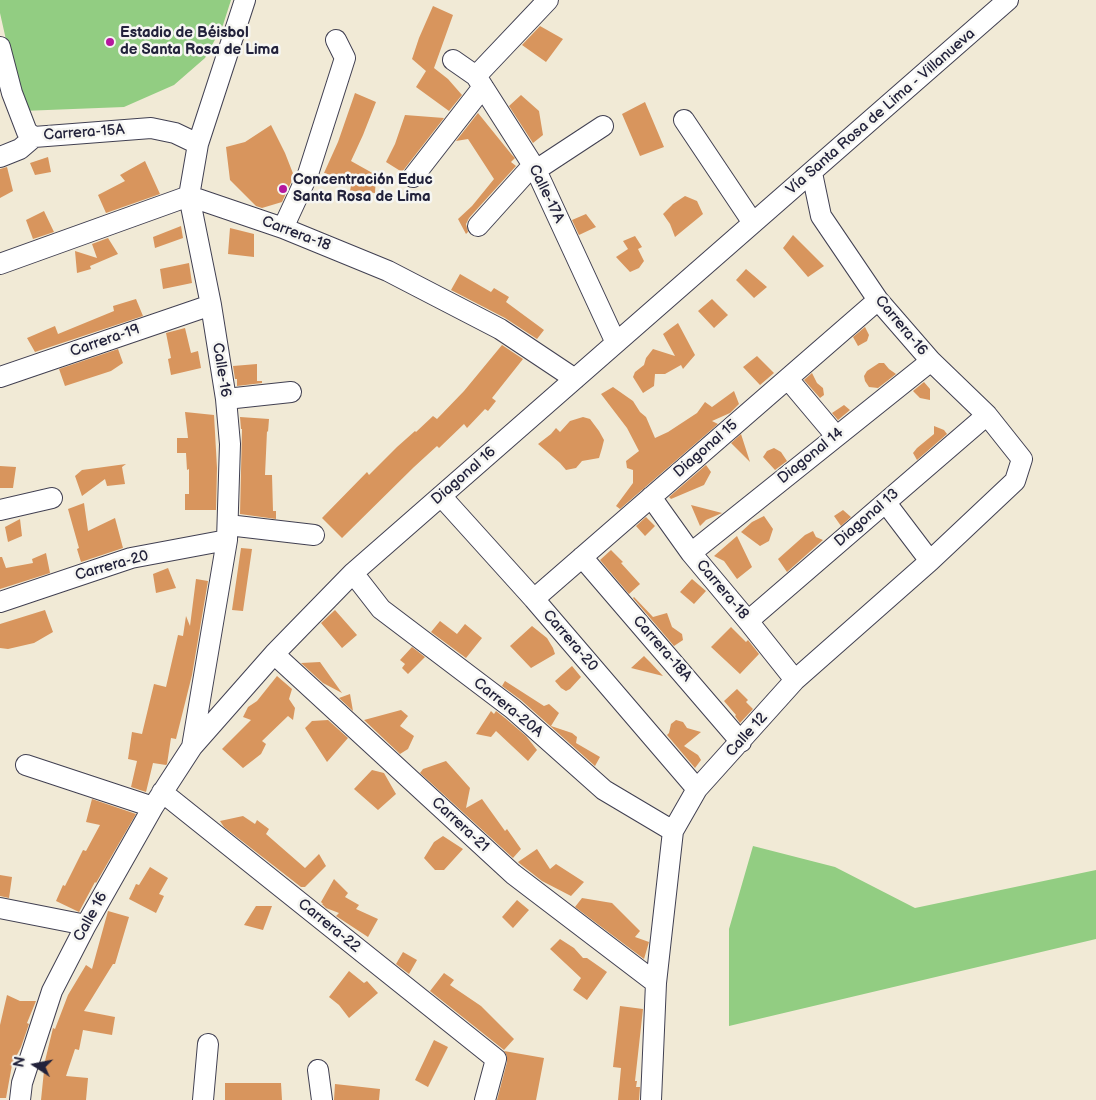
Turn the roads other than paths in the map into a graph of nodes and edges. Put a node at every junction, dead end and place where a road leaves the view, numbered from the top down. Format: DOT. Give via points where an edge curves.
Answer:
graph roads {
  1 [pos="245,0"];
  2 [pos="548,0"];
  3 [pos="1008,0"];
  4 [pos="336,40"];
  5 [pos="0,47"];
  6 [pos="453,60"];
  7 [pos="479,82"];
  8 [pos="6,95"];
  9 [pos="684,120"];
  10 [pos="603,126"];
  11 [pos="34,137"];
  12 [pos="198,144"];
  13 [pos="0,157"];
  14 [pos="534,168"];
  15 [pos="812,173"];
  16 [pos="413,177"];
  17 [pos="189,196"];
  18 [pos="753,223"];
  19 [pos="478,226"];
  20 [pos="283,228"];
  21 [pos="0,264"];
  22 [pos="878,300"];
  23 [pos="211,305"];
  24 [pos="616,343"];
  25 [pos="931,361"];
  26 [pos="0,377"];
  27 [pos="575,379"];
  28 [pos="788,379"];
  29 [pos="291,392"];
  30 [pos="226,399"];
  31 [pos="987,416"];
  32 [pos="836,436"];
  33 [pos="1022,459"];
  34 [pos="441,496"];
  35 [pos="651,497"];
  36 [pos="52,498"];
  37 [pos="886,503"];
  38 [pos="0,510"];
  39 [pos="228,532"];
  40 [pos="314,535"];
  41 [pos="691,553"];
  42 [pos="582,557"];
  43 [pos="930,561"];
  44 [pos="353,573"];
  45 [pos="534,599"];
  46 [pos="0,602"];
  47 [pos="748,621"];
  48 [pos="274,654"];
  49 [pos="795,680"];
  50 [pos="741,742"];
  51 [pos="192,747"];
  52 [pos="26,765"];
  53 [pos="697,789"];
  54 [pos="157,799"];
  55 [pos="673,831"];
  56 [pos="0,908"];
  57 [pos="86,925"];
  58 [pos="656,983"];
  59 [pos="208,1044"];
  60 [pos="318,1070"];
  61 [pos="20,1100"];
  62 [pos="203,1100"];
  63 [pos="322,1100"];
  64 [pos="485,1100"];
  65 [pos="651,1100"];
  1 -- 12 [label="street, Calle-16"];
  2 -- 7 [label="street"];
  3 -- 15 [label="street, Vía Santa Rosa de Lima - Villanueva"];
  4 -- 20 [label="street" via="345,58 308,174"];
  5 -- 8 [label="street, Carrera-15A"];
  6 -- 7 [label="street, Calle-17A"];
  7 -- 14 [label="street, Calle-17A"];
  7 -- 16 [label="street"];
  8 -- 11 [label="street, Carrera-15A" via="27,132"];
  9 -- 18 [label="street"];
  10 -- 14 [label="street"];
  11 -- 12 [label="street, Carrera-15A" via="151,128 175,133"];
  11 -- 13 [label="street" via="20,149"];
  12 -- 17 [label="street, Calle-16"];
  14 -- 19 [label="street"];
  14 -- 24 [label="street, Calle-17A"];
  15 -- 18 [label="street, Vía Santa Rosa de Lima - Villanueva"];
  15 -- 22 [label="street, Carrera-16" via="821,216"];
  17 -- 20 [label="street, Carrera-18"];
  17 -- 21 [label="street"];
  17 -- 23 [label="street, Calle-16"];
  18 -- 24 [label="street, Diagonal 16"];
  20 -- 27 [label="street, Carrera-18" via="388,271 500,329"];
  22 -- 25 [label="street, Carrera-16"];
  22 -- 28 [label="street, Diagonal 15"];
  23 -- 26 [label="street, Carrera-19"];
  23 -- 30 [label="street, Calle-16"];
  24 -- 27 [label="street, Diagonal 16"];
  25 -- 31 [label="street, Carrera-16"];
  25 -- 32 [label="street, Diagonal 14"];
  27 -- 34 [label="street, Diagonal 16"];
  28 -- 32 [label="street"];
  28 -- 35 [label="street, Diagonal 15"];
  29 -- 30 [label="street"];
  30 -- 39 [label="street, Calle-16" via="230,444"];
  31 -- 33 [label="street, Carrera-16"];
  31 -- 37 [label="street, Diagonal 13"];
  32 -- 41 [label="street, Diagonal 14"];
  33 -- 43 [label="street, Calle 12" via="1015,481"];
  34 -- 44 [label="street, Diagonal 16"];
  34 -- 45 [label="street, Carrera-20"];
  35 -- 41 [label="street, Carrera-18"];
  35 -- 42 [label="street, Diagonal 15"];
  36 -- 38 [label="street"];
  37 -- 43 [label="street"];
  37 -- 47 [label="street, Diagonal 13"];
  39 -- 40 [label="street, Carrera-20"];
  39 -- 46 [label="street, Carrera-20" via="131,558"];
  39 -- 51 [label="street, Calle-16"];
  41 -- 47 [label="street, Carrera-18"];
  42 -- 45 [label="street, Diagonal 15"];
  42 -- 50 [label="street, Carrera-18A"];
  43 -- 49 [label="street, Calle 12"];
  44 -- 48 [label="street, Diagonal 16"];
  44 -- 55 [label="street, Carrera-20A" via="381,609 513,709 604,790"];
  45 -- 53 [label="street, Carrera-20"];
  47 -- 49 [label="street, Carrera-18"];
  48 -- 51 [label="street, Diagonal 16"];
  48 -- 58 [label="street, Carrera-21" via="514,874"];
  49 -- 50 [label="street, Calle 12"];
  50 -- 53 [label="street, Calle 12"];
  51 -- 54 [label="street, Calle 16"];
  52 -- 54 [label="street, Carrera-22"];
  53 -- 55 [label="street, Calle 12"];
  54 -- 57 [label="street, Calle 16"];
  54 -- 64 [label="street, Carrera-22" via="496,1059"];
  55 -- 58 [label="street, Calle 12"];
  56 -- 57 [label="street"];
  57 -- 61 [label="street, Calle 16" via="52,991 22,1083"];
  58 -- 65 [label="street, Calle 12"];
  59 -- 62 [label="street"];
  60 -- 63 [label="street"];
}
